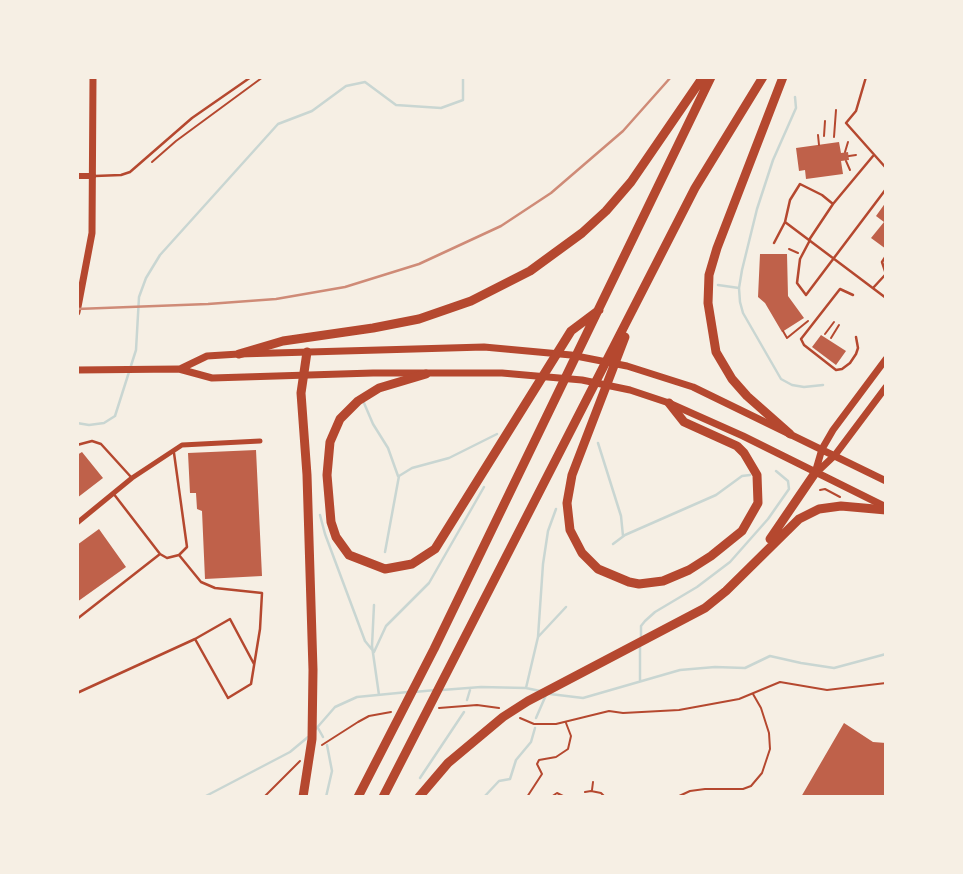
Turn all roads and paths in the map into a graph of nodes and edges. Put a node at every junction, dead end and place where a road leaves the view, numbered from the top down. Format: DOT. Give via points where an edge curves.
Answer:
graph roads {
  1 [pos="93,77"];
  2 [pos="251,77"];
  3 [pos="263,77"];
  4 [pos="703,77"];
  5 [pos="711,77"];
  6 [pos="763,77"];
  7 [pos="783,77"];
  8 [pos="866,77"];
  9 [pos="835,110"];
  10 [pos="825,121"];
  11 [pos="818,135"];
  12 [pos="824,135"];
  13 [pos="834,137"];
  14 [pos="848,142"];
  15 [pos="819,145"];
  16 [pos="845,152"];
  17 [pos="856,155"];
  18 [pos="874,155"];
  19 [pos="849,156"];
  20 [pos="846,161"];
  21 [pos="138,166"];
  22 [pos="886,168"];
  23 [pos="850,170"];
  24 [pos="77,176"];
  25 [pos="93,176"];
  26 [pos="886,189"];
  27 [pos="833,204"];
  28 [pos="785,222"];
  29 [pos="809,240"];
  30 [pos="774,243"];
  31 [pos="789,250"];
  32 [pos="801,254"];
  33 [pos="886,256"];
  34 [pos="833,258"];
  35 [pos="886,274"];
  36 [pos="873,288"];
  37 [pos="853,295"];
  38 [pos="640,296"];
  39 [pos="886,298"];
  40 [pos="601,309"];
  41 [pos="77,312"];
  42 [pos="808,321"];
  43 [pos="834,322"];
  44 [pos="839,325"];
  45 [pos="783,331"];
  46 [pos="825,334"];
  47 [pos="856,337"];
  48 [pos="831,338"];
  49 [pos="307,352"];
  50 [pos="239,354"];
  51 [pos="886,359"];
  52 [pos="179,369"];
  53 [pos="77,370"];
  54 [pos="426,374"];
  55 [pos="303,376"];
  56 [pos="886,387"];
  57 [pos="669,403"];
  58 [pos="790,434"];
  59 [pos="260,441"];
  60 [pos="77,445"];
  61 [pos="822,449"];
  62 [pos="174,450"];
  63 [pos="835,455"];
  64 [pos="815,473"];
  65 [pos="132,478"];
  66 [pos="886,481"];
  67 [pos="820,490"];
  68 [pos="113,494"];
  69 [pos="839,498"];
  70 [pos="886,509"];
  71 [pos="77,523"];
  72 [pos="160,554"];
  73 [pos="179,555"];
  74 [pos="751,566"];
  75 [pos="77,619"];
  76 [pos="195,639"];
  77 [pos="254,664"];
  78 [pos="886,683"];
  79 [pos="77,693"];
  80 [pos="753,694"];
  81 [pos="436,709"];
  82 [pos="501,709"];
  83 [pos="395,712"];
  84 [pos="518,717"];
  85 [pos="566,723"];
  86 [pos="317,748"];
  87 [pos="308,755"];
  88 [pos="593,782"];
  89 [pos="591,791"];
  90 [pos="585,792"];
  91 [pos="264,797"];
  92 [pos="303,797"];
  93 [pos="358,797"];
  94 [pos="383,797"];
  95 [pos="419,797"];
  96 [pos="527,797"];
  97 [pos="551,797"];
  98 [pos="565,797"];
  99 [pos="603,797"];
  100 [pos="677,797"];
  1 -- 25 [label="main road"];
  2 -- 21 [label="lane" via="192,118"];
  3 -- 21 [label="path" via="153,162"];
  4 -- 50 [label="highway" via="606,211 530,271 471,301 419,319 282,341"];
  5 -- 40 [label="highway"];
  6 -- 38 [label="highway" via="695,188"];
  7 -- 58 [label="highway" via="716,248 708,303 716,352 732,379"];
  8 -- 18 [label="lane" via="856,111 846,123"];
  9 -- 13 [label="path"];
  10 -- 12 [label="path"];
  11 -- 15 [label="path"];
  14 -- 16 [label="path"];
  17 -- 19 [label="path"];
  18 -- 22 [label="lane"];
  18 -- 27 [label="lane"];
  20 -- 23 [label="path"];
  21 -- 25 [label="lane" via="121,175"];
  24 -- 25 [label="street"];
  25 -- 41 [label="main road" via="92,233"];
  26 -- 34 [label="lane"];
  27 -- 28 [label="lane" via="800,184"];
  27 -- 29 [label="lane"];
  28 -- 29 [label="lane"];
  28 -- 30 [label="lane"];
  29 -- 32 [label="lane"];
  29 -- 34 [label="lane"];
  31 -- 32 [label="path"];
  32 -- 34 [label="lane" via="797,283 806,295"];
  33 -- 35 [label="lane" via="882,262"];
  34 -- 36 [label="lane"];
  35 -- 36 [label="lane"];
  36 -- 39 [label="lane"];
  37 -- 47 [label="lane" via="840,289 801,339 836,370 855,355"];
  38 -- 57 [label="highway" via="572,475 566,503 570,530 582,553 598,569 639,584 663,581 700,563 742,531 758,503 757,475 744,453 684,422"];
  38 -- 94 [label="highway"];
  40 -- 54 [label="highway" via="571,331 435,548 412,564 384,569 349,555 336,537 327,475 330,442 348,408 379,388"];
  40 -- 93 [label="highway"];
  42 -- 45 [label="path" via="787,338"];
  43 -- 46 [label="path"];
  44 -- 48 [label="path"];
  49 -- 50 [label="main road"];
  49 -- 55 [label="highway"];
  49 -- 58 [label="main road" via="523,349 596,359 659,375"];
  50 -- 52 [label="main road" via="207,356"];
  51 -- 61 [label="main road"];
  52 -- 53 [label="main road"];
  52 -- 55 [label="main road" via="212,378"];
  54 -- 55 [label="main road"];
  54 -- 57 [label="main road" via="502,373 582,380"];
  55 -- 92 [label="highway" via="313,670 312,739"];
  56 -- 63 [label="main road"];
  57 -- 64 [label="main road"];
  58 -- 61 [label="main road"];
  59 -- 62 [label="street" via="182,444"];
  60 -- 65 [label="lane" via="102,444"];
  61 -- 63 [label="main road"];
  61 -- 64 [label="main road"];
  62 -- 65 [label="street"];
  62 -- 73 [label="lane" via="187,547"];
  63 -- 64 [label="main road"];
  63 -- 66 [label="main road"];
  64 -- 70 [label="main road"];
  64 -- 74 [label="highway"];
  65 -- 68 [label="street"];
  67 -- 69 [label="path"];
  68 -- 71 [label="street"];
  68 -- 72 [label="lane"];
  70 -- 74 [label="highway" via="841,506 809,513"];
  72 -- 73 [label="lane" via="167,558"];
  72 -- 75 [label="lane"];
  73 -- 77 [label="lane" via="201,582 262,593"];
  74 -- 95 [label="highway" via="705,608 528,701 476,737"];
  76 -- 77 [label="lane" via="230,619"];
  76 -- 77 [label="lane" via="229,698 251,684"];
  76 -- 79 [label="lane"];
  78 -- 80 [label="path" via="827,690 780,682"];
  80 -- 85 [label="path" via="679,710 595,713"];
  80 -- 100 [label="path" via="769,733 770,750 762,773 743,789 705,789"];
  81 -- 82 [label="path" via="483,705"];
  83 -- 86 [label="path" via="369,716"];
  84 -- 85 [label="path" via="534,724"];
  85 -- 96 [label="path" via="571,736 568,750 539,760 542,774"];
  87 -- 91 [label="path"];
  88 -- 89 [label="path"];
  89 -- 90 [label="path"];
  89 -- 99 [label="path"];
  97 -- 98 [label="path" via="560,793"];
}
